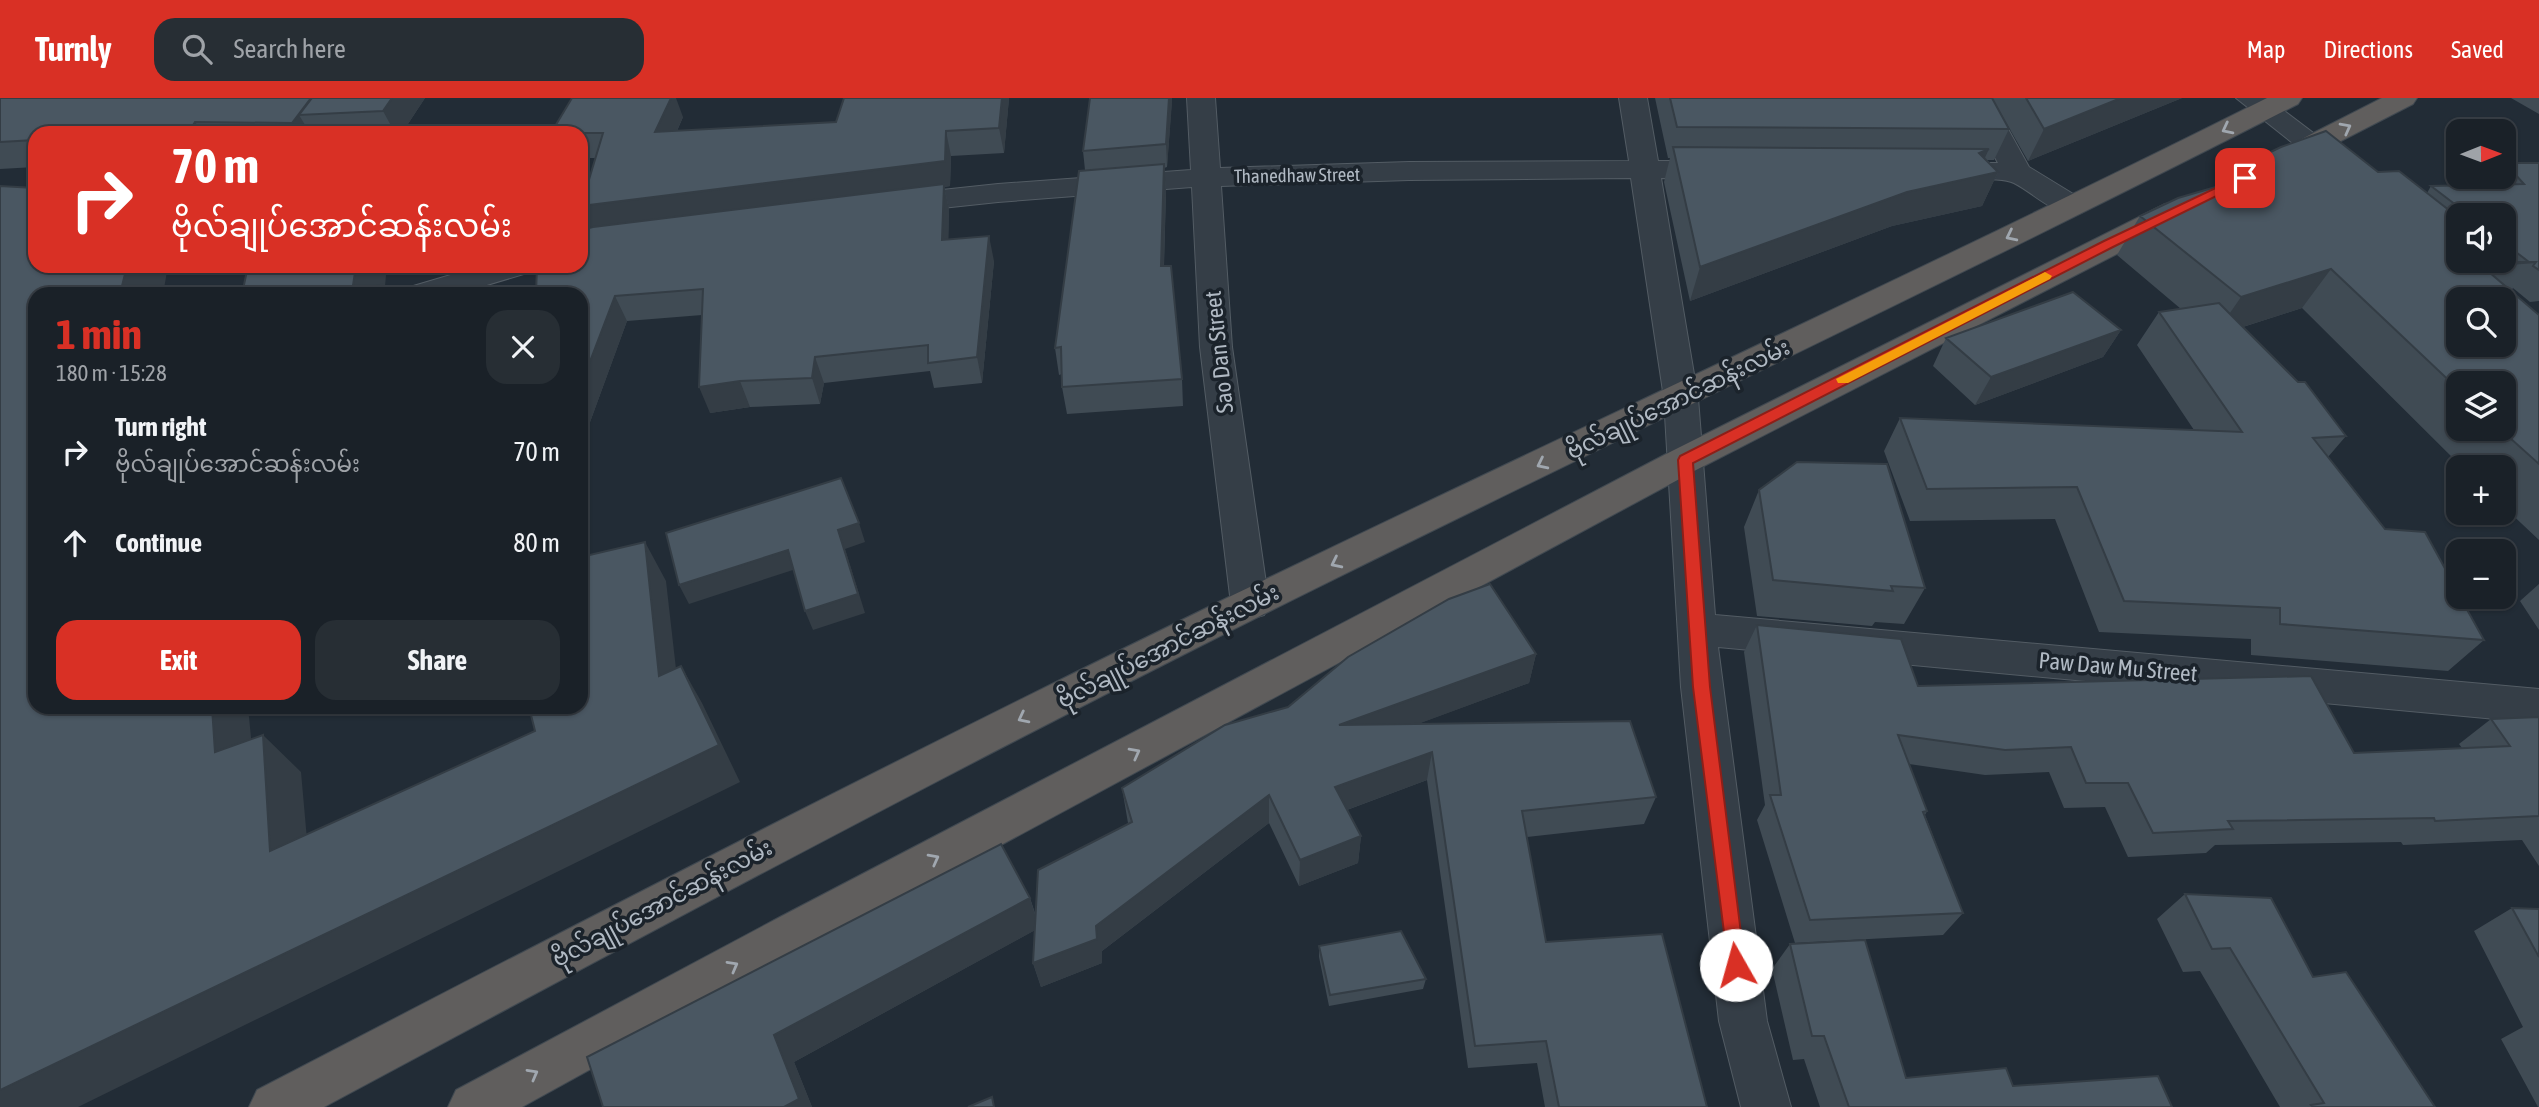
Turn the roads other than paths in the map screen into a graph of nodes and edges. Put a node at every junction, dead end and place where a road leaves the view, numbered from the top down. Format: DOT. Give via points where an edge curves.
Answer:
graph roads {
  1 [pos="1201,98"];
  2 [pos="1633,98"];
  3 [pos="1977,98"];
  4 [pos="2403,98"];
  5 [pos="2268,102"];
  6 [pos="2313,145"];
  7 [pos="2265,168"];
  8 [pos="1644,170"];
  9 [pos="1741,170"];
  10 [pos="1920,172"];
  11 [pos="2017,172"];
  12 [pos="1205,176"];
  13 [pos="2366,188"];
  14 [pos="2205,197"];
  15 [pos="2072,206"];
  16 [pos="871,207"];
  17 [pos="492,273"];
  18 [pos="445,287"];
  19 [pos="1681,398"];
  20 [pos="1685,460"];
  21 [pos="1250,604"];
  22 [pos="1697,629"];
  23 [pos="2539,706"];
  24 [pos="274,1107"];
  25 [pos="473,1107"];
  26 [pos="1766,1107"];
  1 -- 12 [label="street, Sao Dan Street"];
  2 -- 8 [label="street"];
  3 -- 11 [label="street"];
  6 -- 4 [label="highway, one-way"];
  5 -- 6 [label="street"];
  5 -- 15 [label="highway, ဗိုလ်ချုပ်အောင်ဆန်းလမ်း, one-way"];
  6 -- 7 [label="highway"];
  6 -- 13 [label="street"];
  8 -- 9 [label="street, Thanedhaw Street"];
  8 -- 12 [label="street, Thanedhaw Street"];
  8 -- 19 [label="street"];
  10 -- 11 [label="street"];
  11 -- 15 [label="street"];
  12 -- 16 [label="street, Thanedhaw Street"];
  12 -- 21 [label="street, Sao Dan Street" via="1216,347"];
  14 -- 20 [label="highway"];
  15 -- 19 [label="highway, ဗိုလ်ချုပ်အောင်ဆန်းလမ်း, one-way"];
  17 -- 18 [label="street"];
  19 -- 20 [label="street"];
  19 -- 21 [label="highway, ဗိုလ်ချုပ်အောင်ဆန်းလမ်း, one-way"];
  20 -- 22 [label="street"];
  25 -- 20 [label="highway, one-way"];
  21 -- 24 [label="highway, ဗိုလ်ချုပ်အောင်ဆန်းလမ်း, one-way" via="757,853"];
  22 -- 23 [label="street, Paw Daw Mu Street"];
  22 -- 26 [label="street" via="1742,1021"];
}
